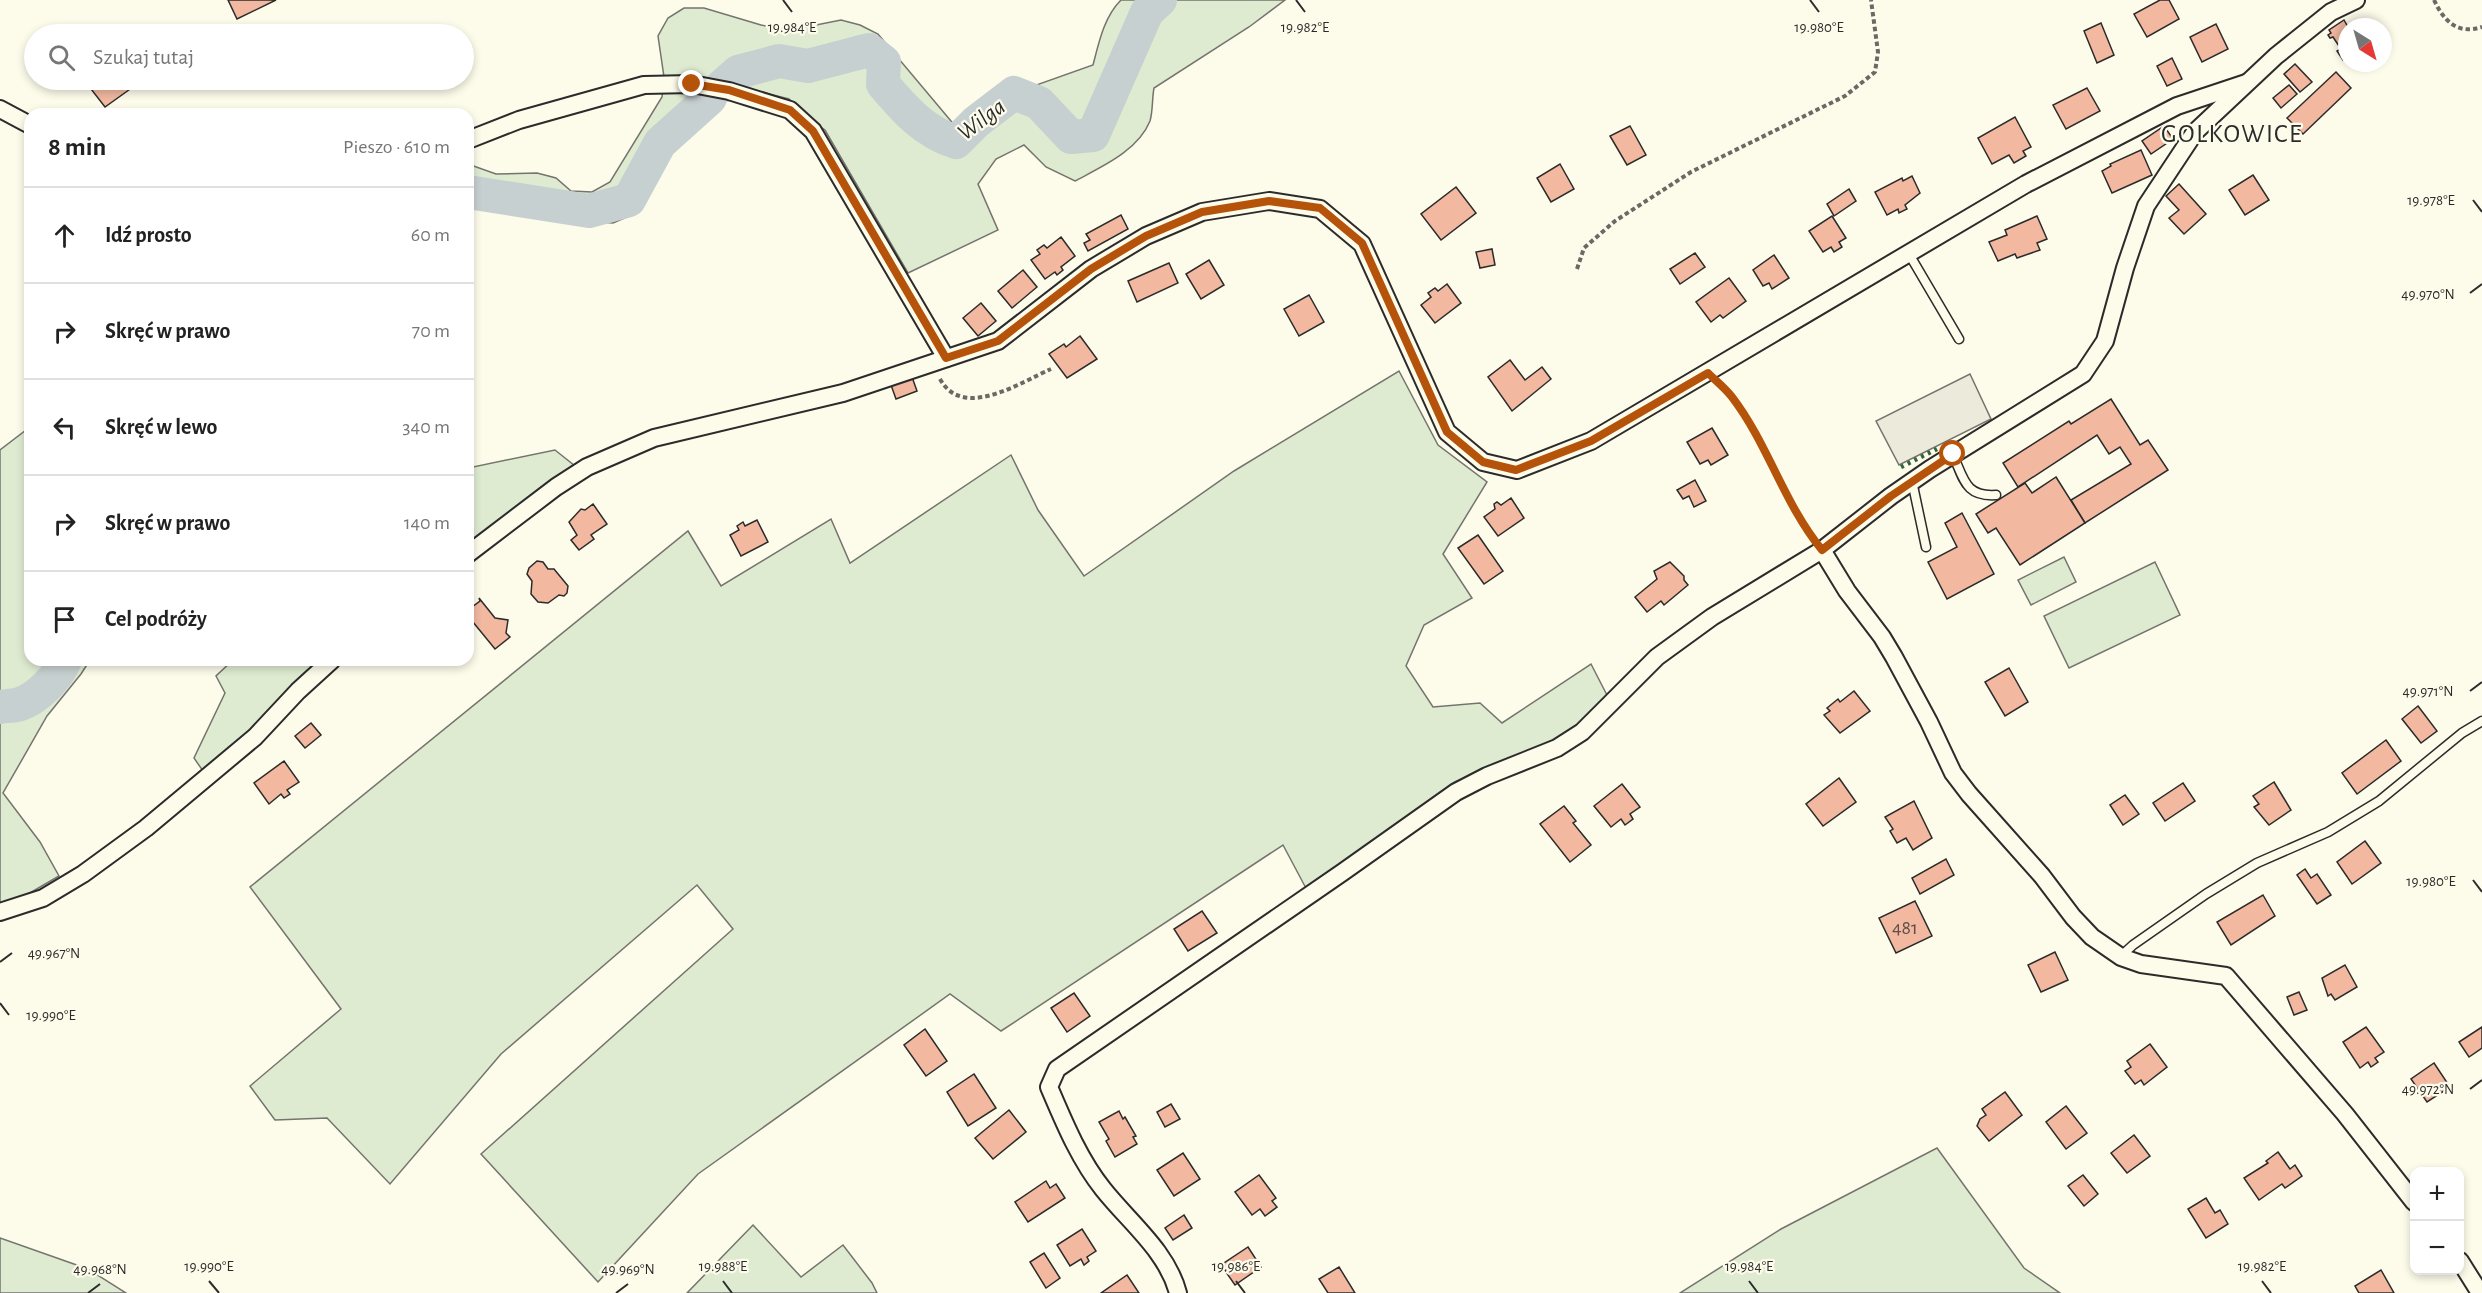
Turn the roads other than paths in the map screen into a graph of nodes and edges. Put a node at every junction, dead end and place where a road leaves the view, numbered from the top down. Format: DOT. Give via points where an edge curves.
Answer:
graph roads {
  1 [pos="2356,0"];
  2 [pos="2246,83"];
  3 [pos="0,109"];
  4 [pos="24,122"];
  5 [pos="474,138"];
  6 [pos="1909,254"];
  7 [pos="1959,339"];
  8 [pos="939,360"];
  9 [pos="1953,454"];
  10 [pos="1912,481"];
  11 [pos="1996,495"];
  12 [pos="1926,547"];
  13 [pos="474,550"];
  14 [pos="1822,550"];
  15 [pos="325,666"];
  16 [pos="2482,721"];
  17 [pos="0,912"];
  18 [pos="2121,957"];
  19 [pos="2410,1196"];
  20 [pos="2464,1268"];
  21 [pos="1178,1293"];
  22 [pos="2480,1293"];
  1 -- 2 [label="street" via="2331,12"];
  2 -- 6 [label="street" via="2177,105 2026,184"];
  2 -- 9 [label="street" via="2195,132 2146,206 2105,341 2083,374"];
  3 -- 4 [label="street"];
  5 -- 8 [label="street" via="519,120 644,85 692,84 729,90 790,110 813,131"];
  6 -- 7 [label="lane"];
  6 -- 8 [label="street" via="1591,441 1516,470 1483,462 1447,432 1362,243 1320,208 1269,201 1202,212 1146,236 1091,269 998,341"];
  8 -- 13 [label="street" via="843,393 654,438 587,467"];
  9 -- 10 [label="street"];
  9 -- 11 [label="lane" via="1972,491 1982,496"];
  10 -- 12 [label="lane"];
  10 -- 14 [label="street"];
  14 -- 18 [label="street" via="1894,657 1953,773 2073,917 2092,937"];
  14 -- 21 [label="street" via="1712,617 1657,657 1582,732 1557,748 1456,792 1057,1069 1049,1087 1070,1135 1102,1188 1144,1234 1174,1279"];
  15 -- 17 [label="street" via="255,737 146,828 43,898"];
  16 -- 18 [label="lane" via="2356,816 2257,862"];
  18 -- 19 [label="street" via="2141,964 2226,976"];
  20 -- 22 [label="street"];
}
